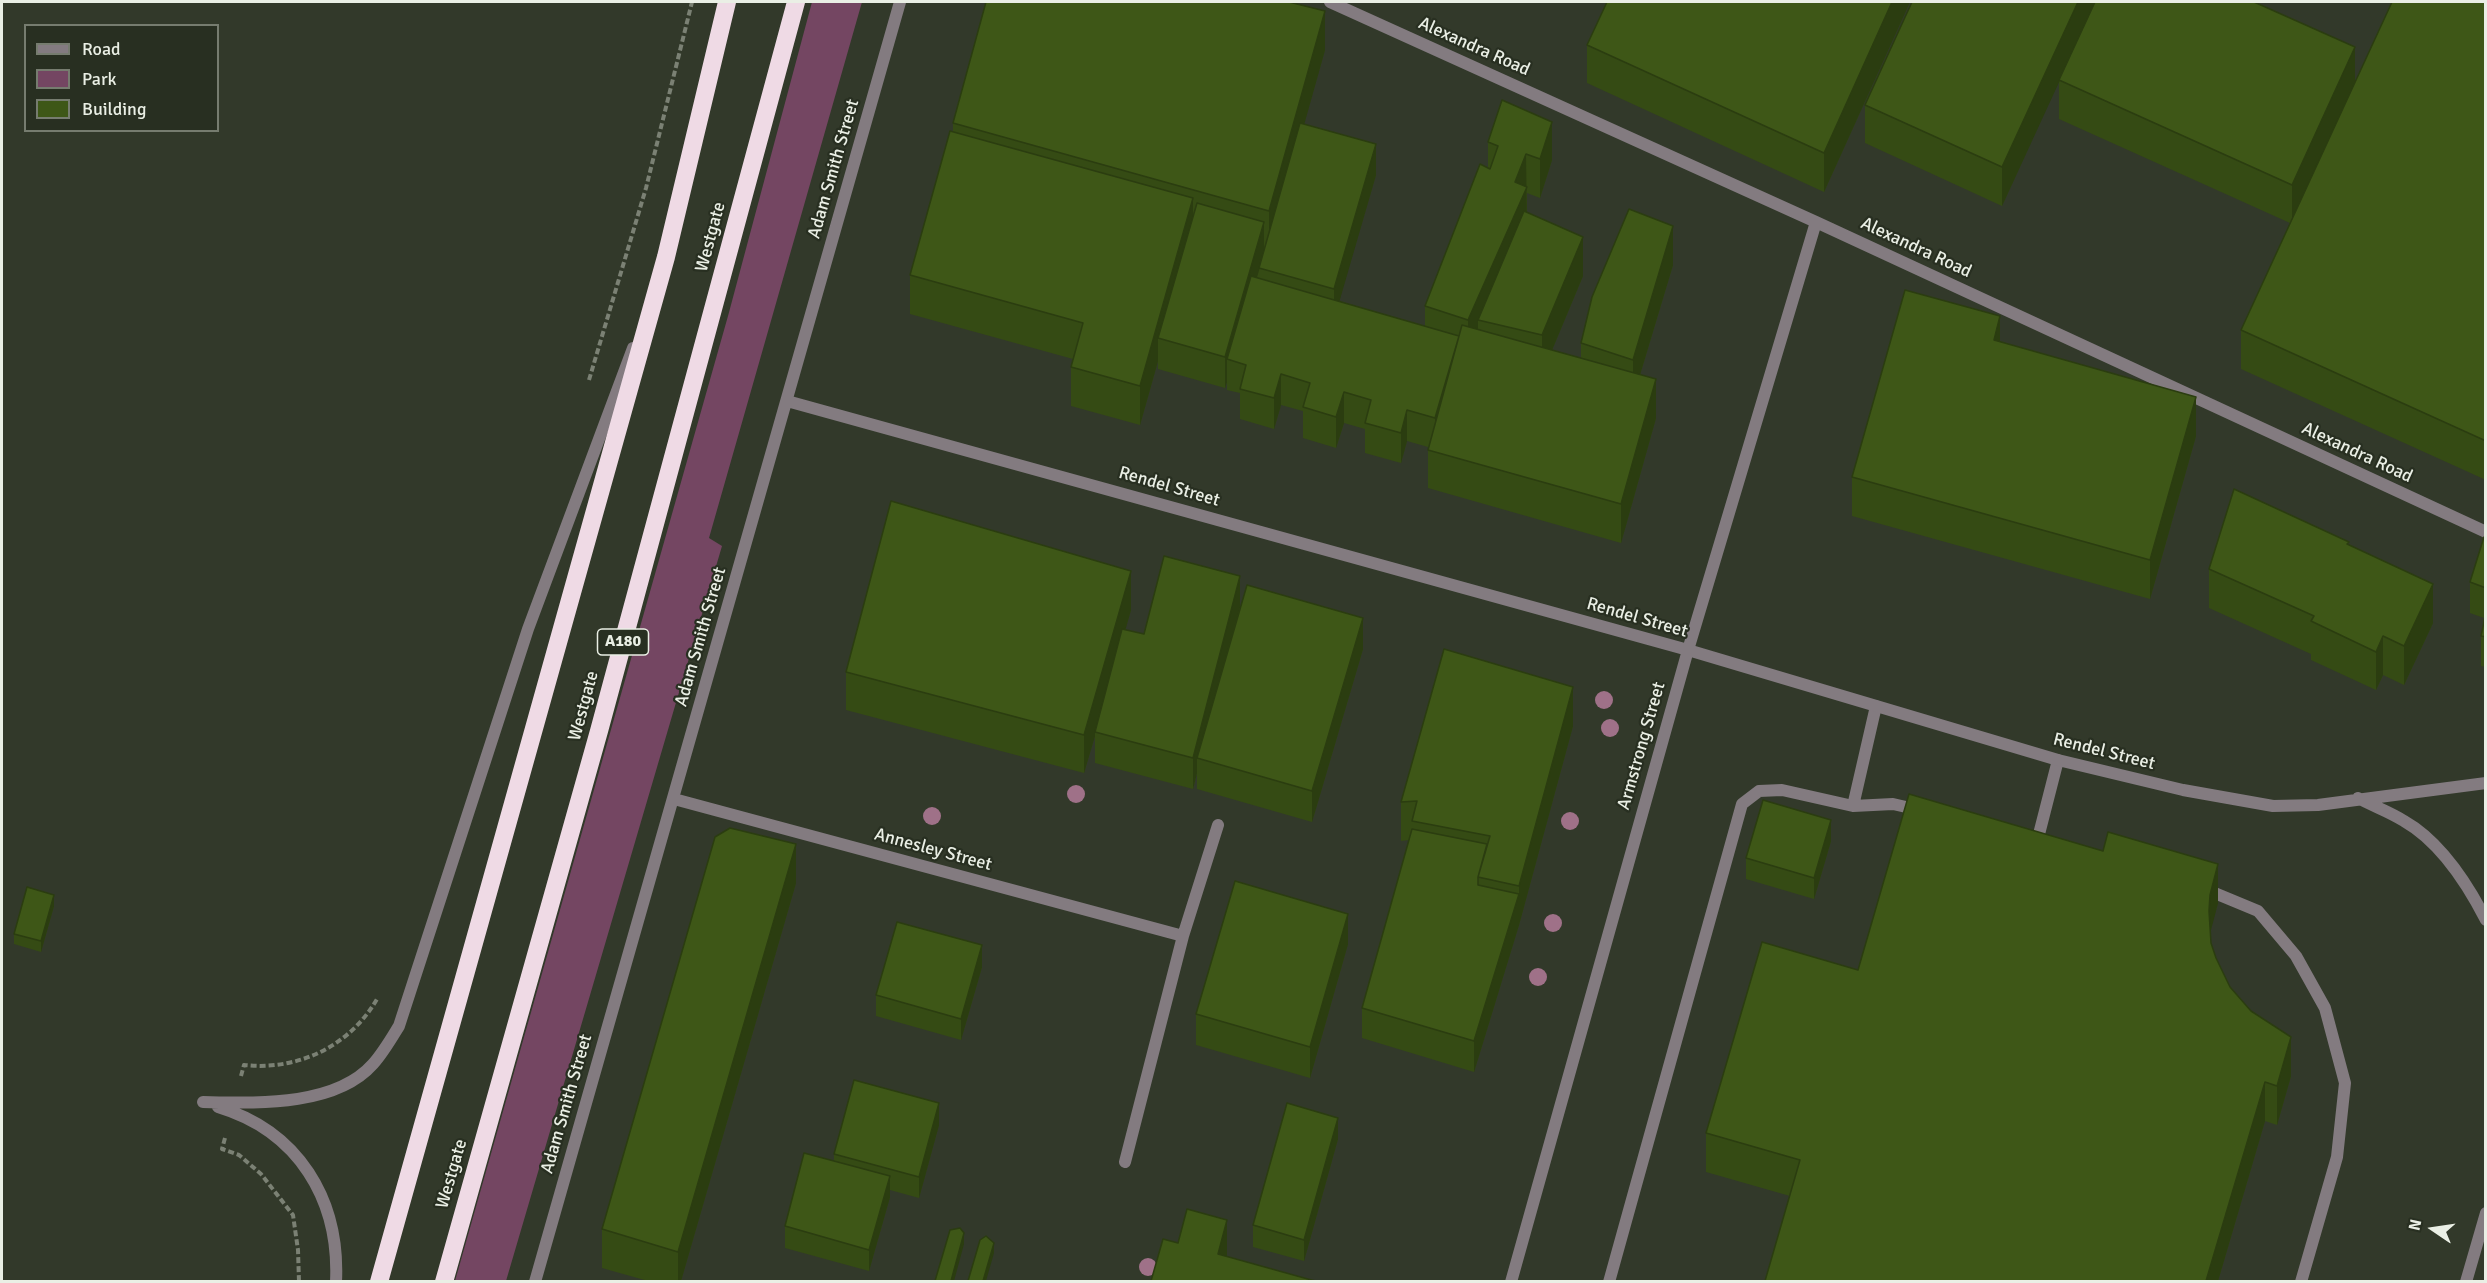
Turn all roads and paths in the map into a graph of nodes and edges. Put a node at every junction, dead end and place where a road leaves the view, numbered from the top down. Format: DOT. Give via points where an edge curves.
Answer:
graph roads {
  1 [pos="692,2"];
  2 [pos="727,2"];
  3 [pos="796,2"];
  4 [pos="900,2"];
  5 [pos="1330,2"];
  6 [pos="1816,222"];
  7 [pos="666,257"];
  8 [pos="588,383"];
  9 [pos="787,401"];
  10 [pos="2486,532"];
  11 [pos="1688,650"];
  12 [pos="1876,706"];
  13 [pos="2058,760"];
  14 [pos="2486,783"];
  15 [pos="2357,798"];
  16 [pos="674,799"];
  17 [pos="1853,806"];
  18 [pos="1926,812"];
  19 [pos="1218,825"];
  20 [pos="2015,836"];
  21 [pos="2194,886"];
  22 [pos="2486,920"];
  23 [pos="1183,936"];
  24 [pos="381,993"];
  25 [pos="233,1107"];
  26 [pos="1125,1162"];
  27 [pos="2486,1213"];
  28 [pos="299,1281"];
  29 [pos="336,1281"];
  30 [pos="379,1281"];
  31 [pos="444,1281"];
  32 [pos="535,1281"];
  33 [pos="1511,1281"];
  34 [pos="1609,1281"];
  35 [pos="2301,1281"];
  36 [pos="2466,1281"];
  1 -- 8 [label="path" via="646,188"];
  2 -- 7 [label="highway"];
  3 -- 31 [label="highway, Westgate / A180" via="599,731"];
  4 -- 9 [label="street, Adam Smith Street"];
  5 -- 6 [label="street, Alexandra Road"];
  6 -- 10 [label="street, Alexandra Road"];
  6 -- 11 [label="street, Armstrong Street"];
  7 -- 25 [label="street" via="528,629 399,1026 372,1066 334,1091"];
  7 -- 30 [label="highway"];
  9 -- 11 [label="street, Rendel Street"];
  9 -- 16 [label="street, Adam Smith Street"];
  11 -- 12 [label="street, Rendel Street"];
  11 -- 33 [label="street, Armstrong Street"];
  12 -- 13 [label="street, Rendel Street"];
  12 -- 17 [label="street"];
  13 -- 15 [label="street, Rendel Street" via="2183,790 2273,806 2318,805"];
  13 -- 20 [label="street" via="2043,843"];
  14 -- 15 [label="street, Rendel Street"];
  15 -- 22 [label="street" via="2405,821 2427,838 2470,890"];
  16 -- 23 [label="street, Annesley Street"];
  16 -- 32 [label="street, Adam Smith Street"];
  17 -- 18 [label="street" via="1893,804"];
  17 -- 34 [label="street" via="1782,790 1759,791 1742,804"];
  19 -- 23 [label="street"];
  21 -- 35 [label="street" via="2258,911 2296,956 2325,1008 2345,1083 2337,1157"];
  23 -- 26 [label="street"];
  24 -- 25 [label="path" via="365,1019 329,1050 269,1068 244,1065"];
  25 -- 28 [label="path" via="222,1149 239,1155 261,1174 293,1215"];
  25 -- 29 [label="street" via="273,1132 305,1164 326,1206 337,1256"];
  27 -- 36 [label="street"];
}
